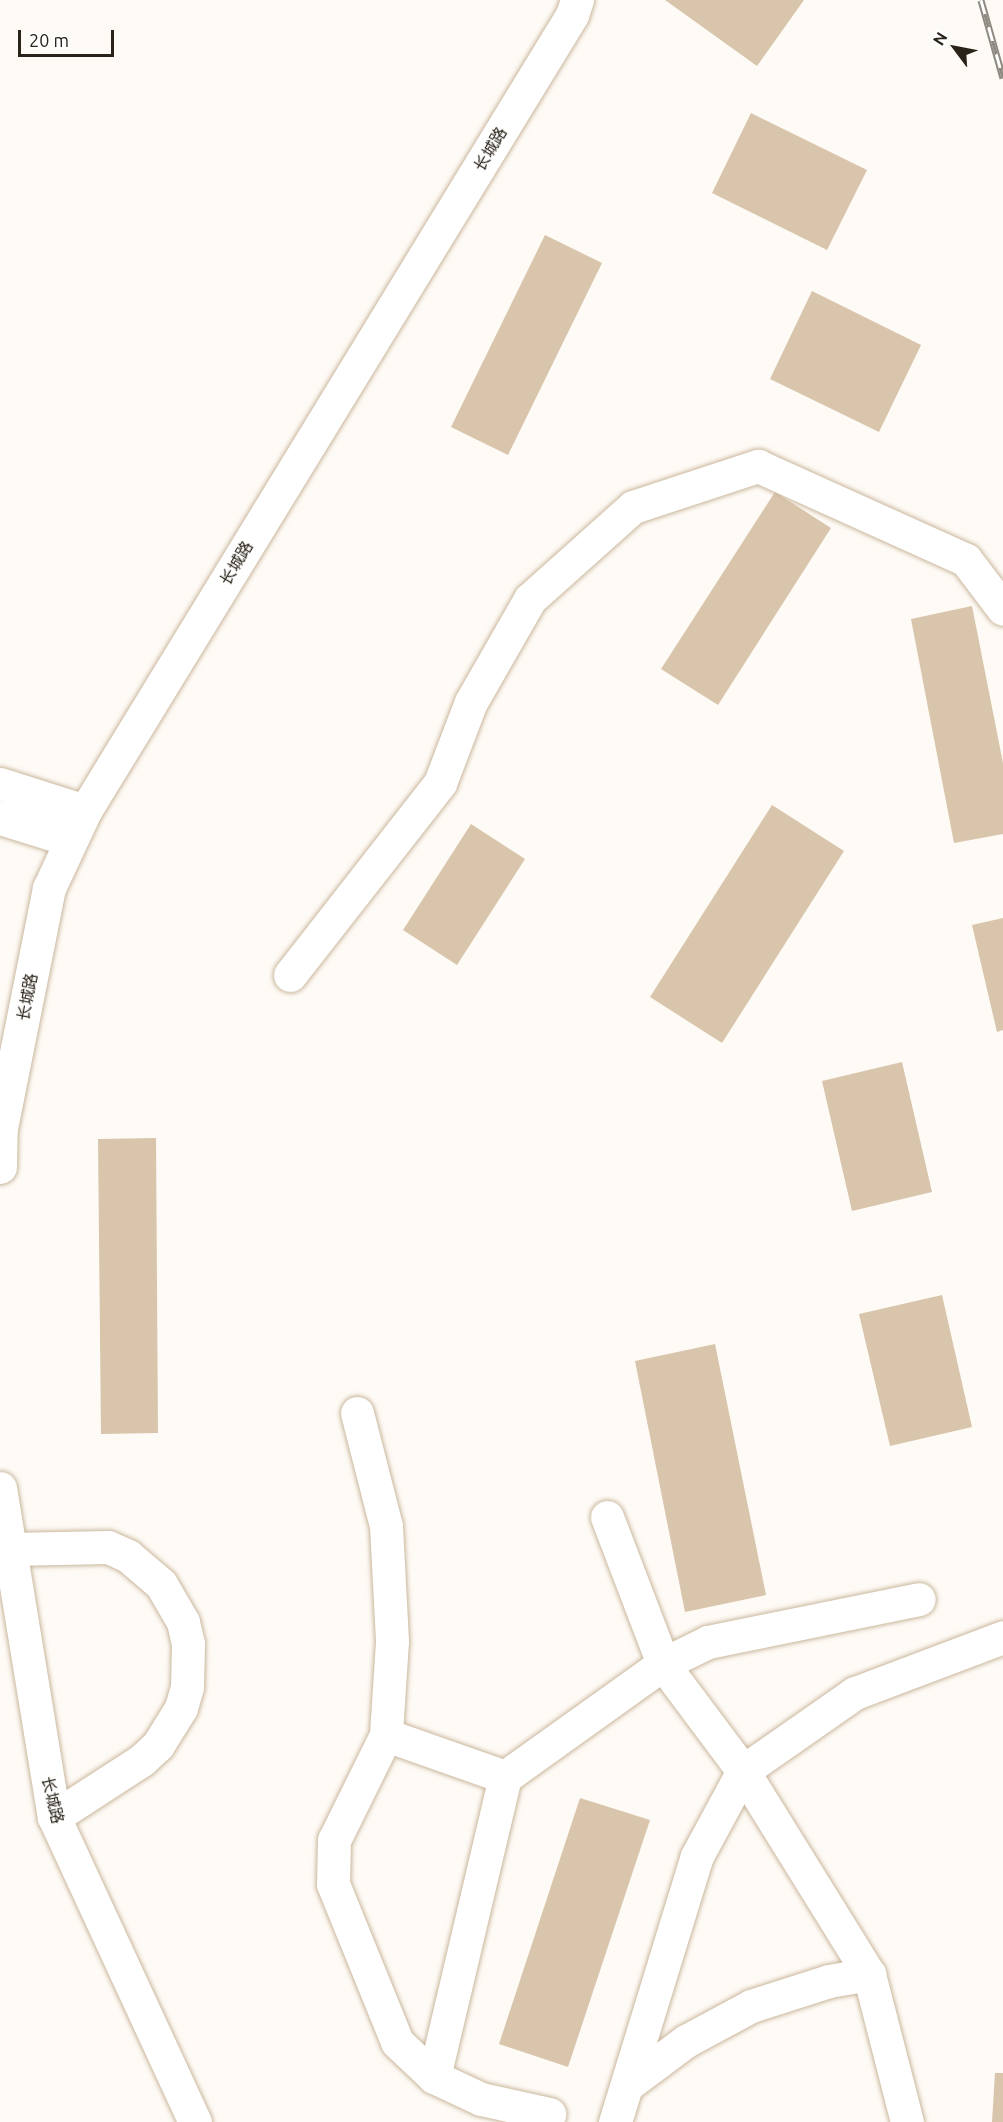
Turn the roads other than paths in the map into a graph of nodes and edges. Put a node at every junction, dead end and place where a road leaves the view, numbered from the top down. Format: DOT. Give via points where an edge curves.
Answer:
graph roads {
  1 [pos="577,0"];
  2 [pos="1003,609"];
  3 [pos="0,784"];
  4 [pos="85,811"];
  5 [pos="0,818"];
  6 [pos="71,840"];
  7 [pos="290,975"];
  8 [pos="0,1167"];
  9 [pos="357,1413"];
  10 [pos="0,1488"];
  11 [pos="607,1517"];
  12 [pos="9,1549"];
  13 [pos="919,1599"];
  14 [pos="1003,1637"];
  15 [pos="663,1664"];
  16 [pos="386,1735"];
  17 [pos="743,1771"];
  18 [pos="505,1777"];
  19 [pos="54,1817"];
  20 [pos="869,1974"];
  21 [pos="434,2078"];
  22 [pos="627,2085"];
  23 [pos="549,2114"];
  24 [pos="195,2122"];
  25 [pos="615,2122"];
  26 [pos="907,2122"];
  1 -- 4 [label="street, 长城路" via="566,26"];
  2 -- 7 [label="street" via="966,560 758,466 633,507 530,599 471,702 440,783"];
  3 -- 4 [label="street"];
  4 -- 6 [label="street, 长城路"];
  5 -- 6 [label="street"];
  6 -- 8 [label="street, 长城路" via="49,888 1,1128"];
  9 -- 16 [label="street" via="386,1526 392,1641"];
  10 -- 12 [label="street, 长城路"];
  11 -- 15 [label="street"];
  12 -- 19 [label="street, 长城路"];
  12 -- 19 [label="street" via="108,1547 128,1556 161,1584 183,1622 188,1643 190,1665 184,1697 158,1745 142,1760"];
  13 -- 15 [label="street" via="708,1642"];
  14 -- 17 [label="street" via="855,1693"];
  15 -- 17 [label="street"];
  15 -- 18 [label="street"];
  16 -- 18 [label="street"];
  16 -- 21 [label="street" via="334,1840 333,1884 397,2042"];
  17 -- 20 [label="street"];
  17 -- 22 [label="street" via="697,1857"];
  18 -- 21 [label="street"];
  19 -- 24 [label="street, 长城路"];
  20 -- 22 [label="street" via="819,1984 751,2006 686,2040"];
  20 -- 26 [label="street"];
  21 -- 23 [label="street" via="481,2099"];
  22 -- 25 [label="street"];
}
